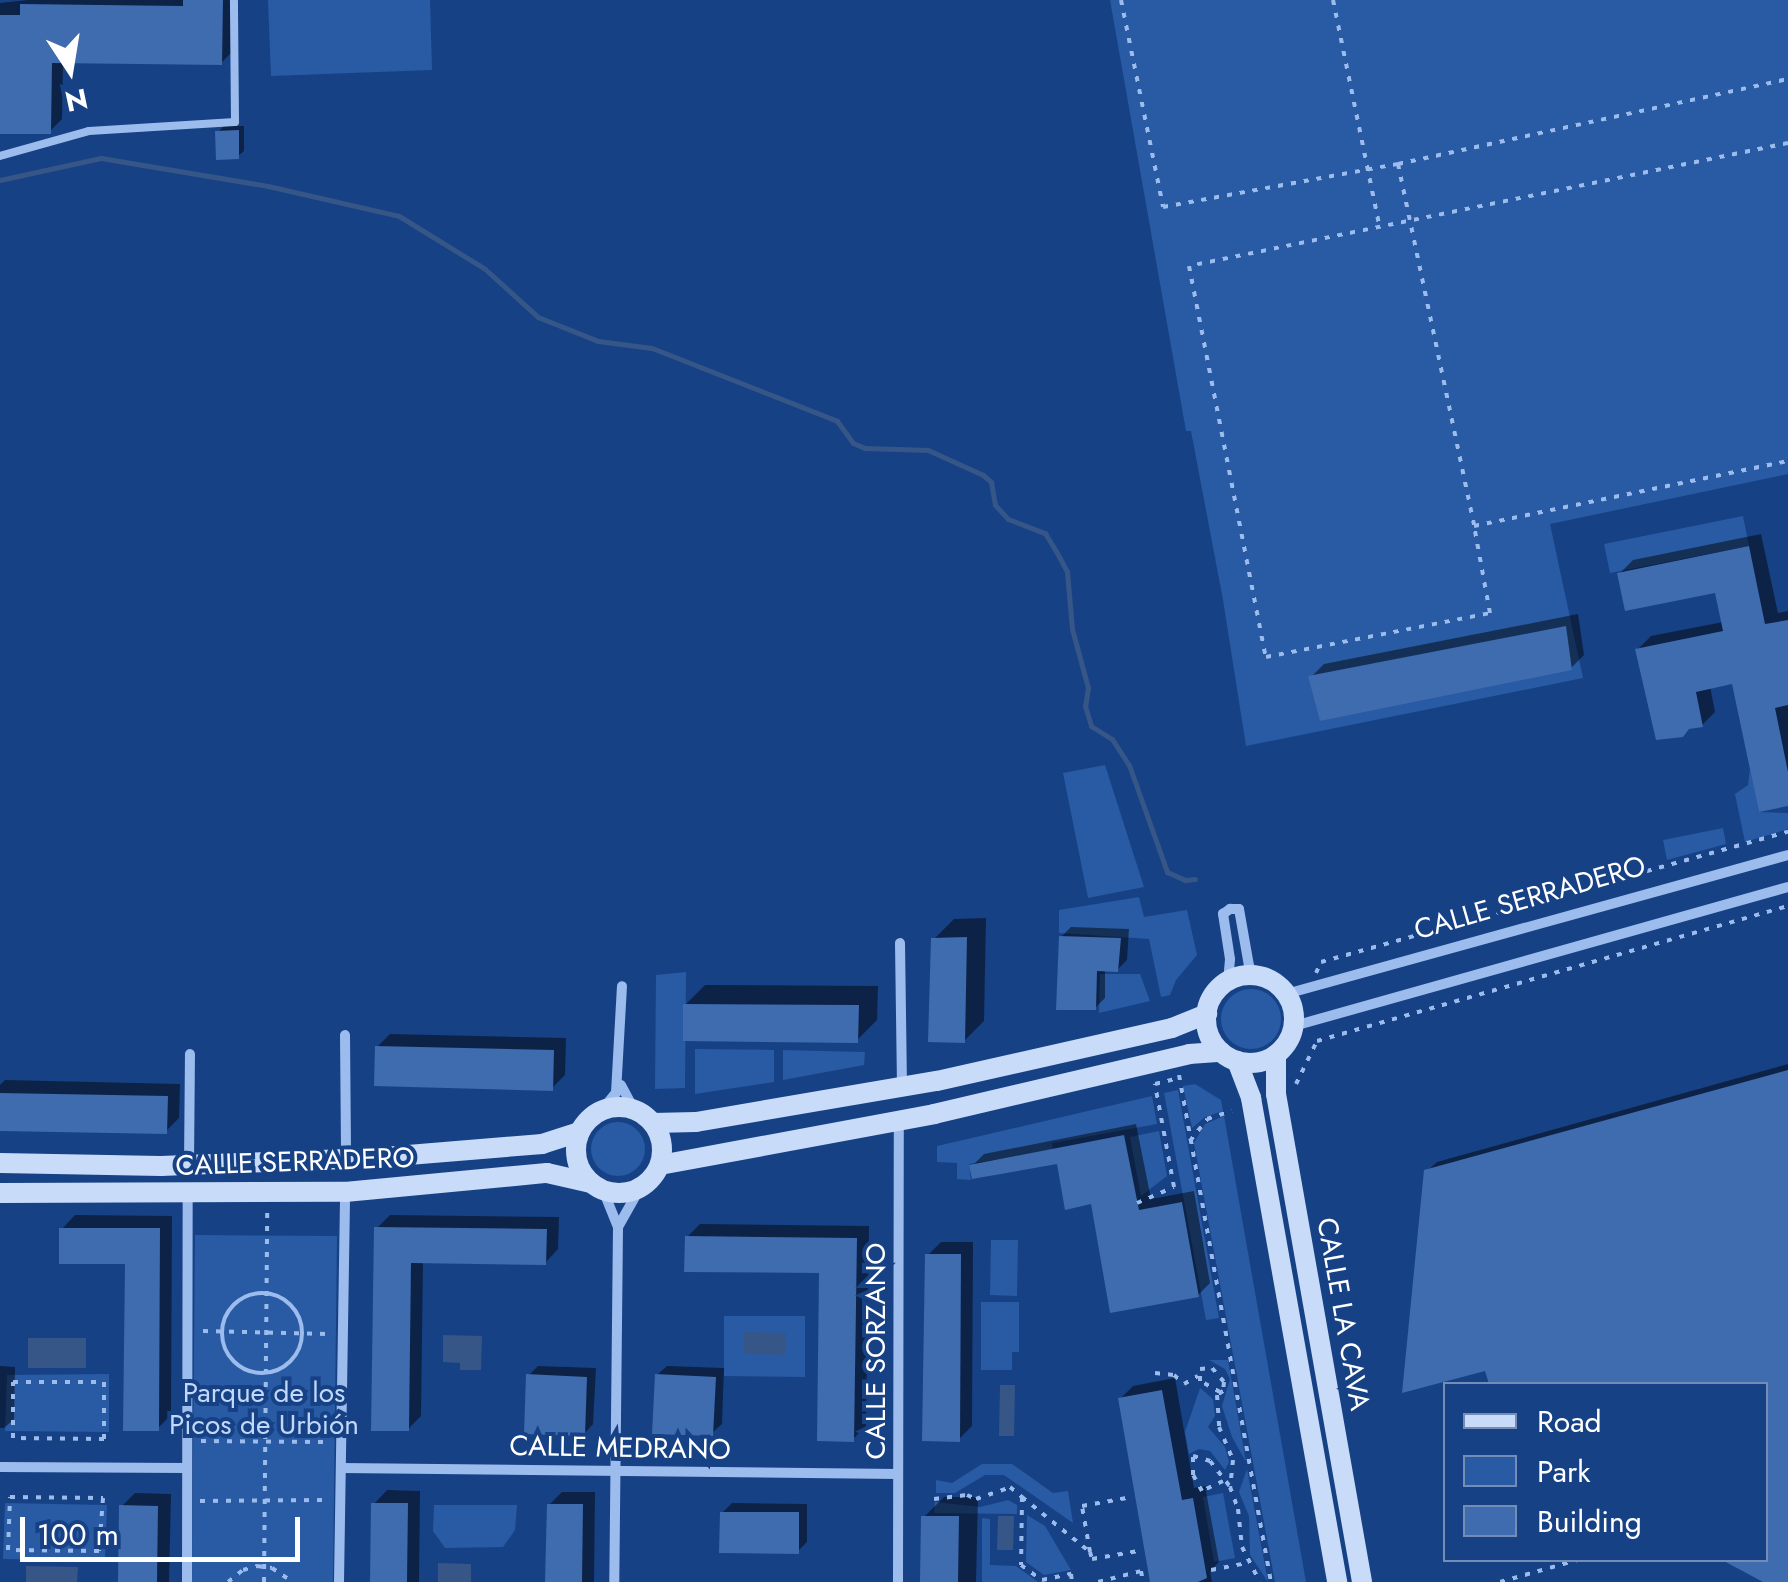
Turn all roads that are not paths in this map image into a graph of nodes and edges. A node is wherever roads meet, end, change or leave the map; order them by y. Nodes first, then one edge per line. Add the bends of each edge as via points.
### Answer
1 (234, 0) edge
2 (0, 156) edge
3 (1788, 855) edge
4 (1788, 886) edge
5 (900, 943) dead end
6 (1256, 976) junction
7 (1228, 982) junction
8 (622, 986) dead end
9 (1286, 994) junction
10 (1207, 1014) junction
11 (1294, 1026) junction
12 (345, 1035) dead end
13 (190, 1054) dead end
14 (1276, 1056) junction
15 (1229, 1057) junction
16 (618, 1064) junction
17 (902, 1088) junction
18 (634, 1109) junction
19 (602, 1110) junction
20 (899, 1120) junction
21 (653, 1122) junction
22 (580, 1132) junction
23 (346, 1160) junction
24 (0, 1163) edge
25 (660, 1165) junction
26 (189, 1166) junction
27 (597, 1186) junction
28 (640, 1188) junction
29 (345, 1192) junction
30 (0, 1194) edge
31 (188, 1194) junction
32 (618, 1227) junction
33 (0, 1467) edge
34 (187, 1468) junction
35 (341, 1468) junction
36 (616, 1471) junction
37 (898, 1474) junction
38 (187, 1582) edge
39 (339, 1582) edge
40 (614, 1582) edge
41 (898, 1582) edge
42 (1337, 1582) edge
43 (1362, 1582) edge

1 - 2 lane via 235,122 89,131
3 - 9 street, CALLE SERRADERO
4 - 11 street, CALLE SERRADERO
5 - 17 street
6 - 7 main road
6 - 7 street via 1238,909 1230,909 1223,914
6 - 9 main road
7 - 10 main road
8 - 16 street
9 - 11 main road
10 - 15 main road via 1209,1035
10 - 17 main road via 1172,1028
11 - 14 main road
12 - 23 street
13 - 26 street
14 - 15 main road via 1257,1063
14 - 43 main road, CALLE LA CAVA via 1276,1094
15 - 20 main road
15 - 42 main road, CALLE LA CAVA via 1251,1098
16 - 18 street via 622,1093
16 - 19 street via 616,1093
17 - 21 main road via 696,1122
18 - 19 main road
18 - 21 main road
19 - 22 main road
20 - 25 main road
20 - 37 street, CALLE SORZANO
21 - 25 main road via 662,1143
22 - 23 main road, CALLE SERRADERO via 542,1144
22 - 27 main road via 577,1160
23 - 26 main road, CALLE SERRADERO
24 - 26 main road, CALLE SERRADERO
25 - 28 main road
27 - 28 main road via 615,1193
27 - 29 main road, CALLE SERRADERO via 547,1173
27 - 32 street
28 - 32 street
29 - 31 main road, CALLE SERRADERO
29 - 35 street
30 - 31 main road, CALLE SERRADERO
31 - 34 street
32 - 36 street
33 - 34 street
34 - 38 street
35 - 36 street, CALLE MEDRANO
35 - 39 street
36 - 37 street, CALLE MEDRANO
36 - 40 street
37 - 41 street, CALLE SORZANO

